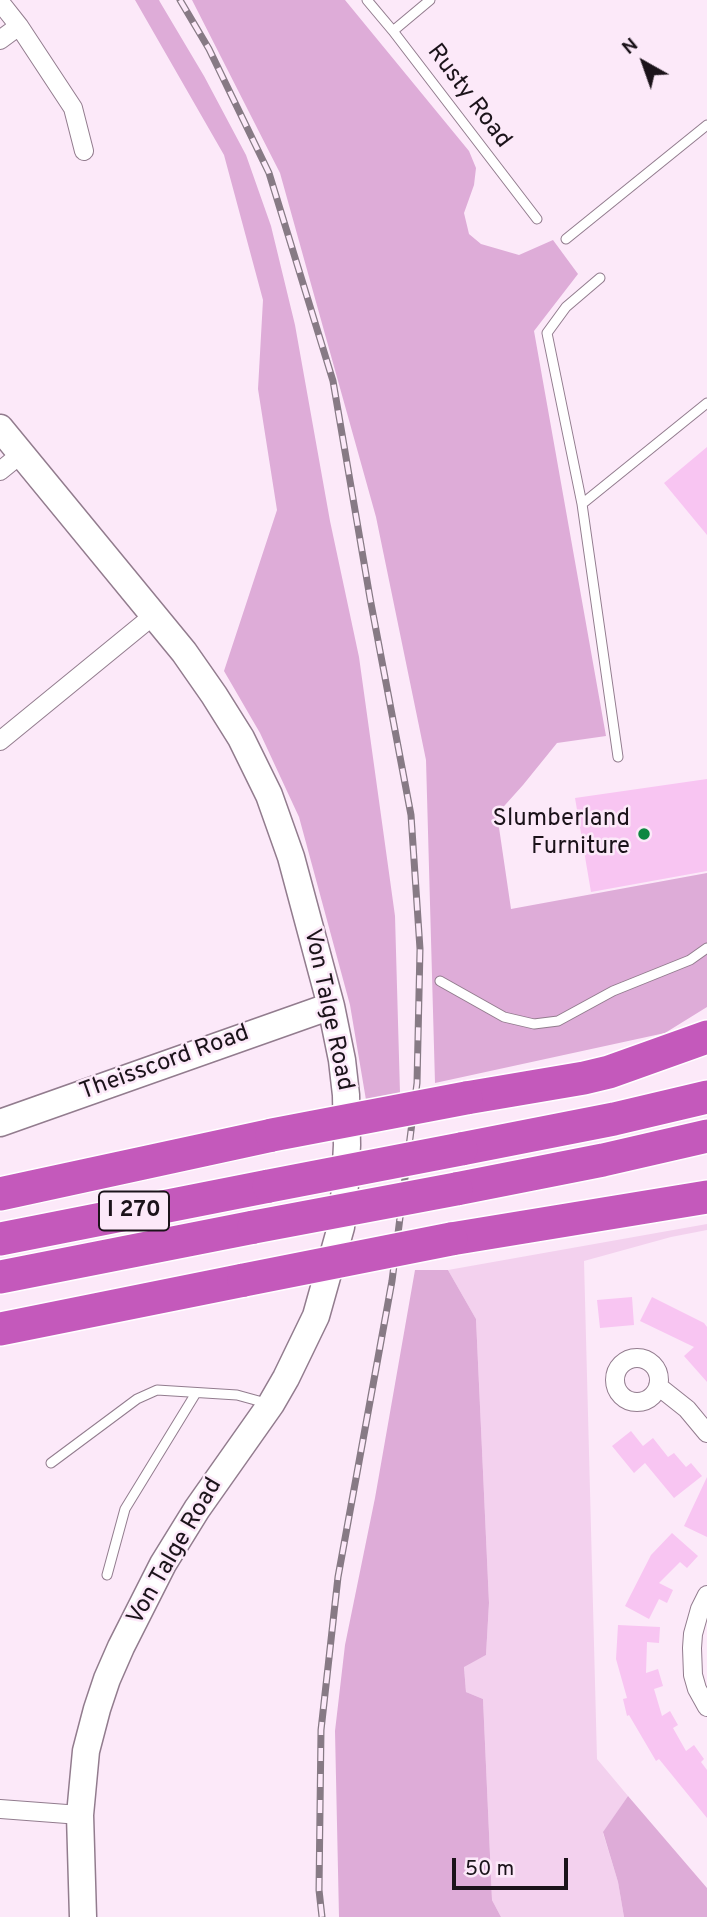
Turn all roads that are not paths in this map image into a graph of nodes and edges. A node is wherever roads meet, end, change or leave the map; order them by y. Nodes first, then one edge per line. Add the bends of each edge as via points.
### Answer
1 (367, 0) edge
2 (430, 0) edge
3 (0, 2) edge
4 (19, 26) junction
5 (393, 31) junction
6 (0, 40) edge
7 (707, 125) edge
8 (84, 151) dead end
9 (537, 219) dead end
10 (566, 239) dead end
11 (600, 278) dead end
12 (707, 402) edge
13 (0, 428) edge
14 (21, 454) junction
15 (0, 471) edge
16 (582, 504) junction
17 (154, 615) junction
18 (0, 741) edge
19 (618, 757) dead end
20 (707, 948) edge
21 (440, 981) dead end
22 (331, 1006) junction
23 (707, 1023) edge
24 (707, 1037) edge
25 (609, 1072) junction
26 (707, 1097) edge
27 (0, 1123) edge
28 (707, 1136) edge
29 (0, 1194) edge
30 (707, 1194) edge
31 (0, 1239) edge
32 (0, 1277) edge
33 (0, 1329) edge
34 (659, 1386) dead end
35 (196, 1393) junction
36 (271, 1404) junction
37 (707, 1433) edge
38 (51, 1463) dead end
39 (107, 1575) dead end
40 (707, 1595) edge
41 (707, 1707) edge
42 (0, 1809) edge
43 (80, 1815) junction
44 (83, 1915) edge

1 - 5 lane, Rusty Road
2 - 5 lane
3 - 4 street
4 - 6 street
4 - 8 street via 73,108
5 - 9 lane, Rusty Road
7 - 10 lane
11 - 16 lane via 566,307 547,333
12 - 16 lane
13 - 14 street, Von Talge Road
14 - 15 street
14 - 17 street, Von Talge Road
16 - 19 lane
17 - 18 street
17 - 22 street, Von Talge Road via 226,713 269,795 291,857
20 - 21 lane via 558,1021 534,1024 504,1017
22 - 27 street, Theisscord Road
22 - 36 street, Von Talge Road via 347,1117 341,1227 316,1317
23 - 25 highway
24 - 25 highway
25 - 29 highway, bridge via 272,1135
26 - 31 highway, I 270, bridge
28 - 32 highway, I 270, bridge
30 - 33 highway, bridge via 451,1239
34 - 37 street
35 - 36 lane via 237,1395
35 - 38 lane via 157,1390 137,1399
35 - 39 lane via 125,1509
36 - 43 street, Von Talge Road via 177,1540 121,1647 91,1730
40 - 41 street via 692,1648 693,1675
42 - 43 street
43 - 44 street, Von Talge Road

